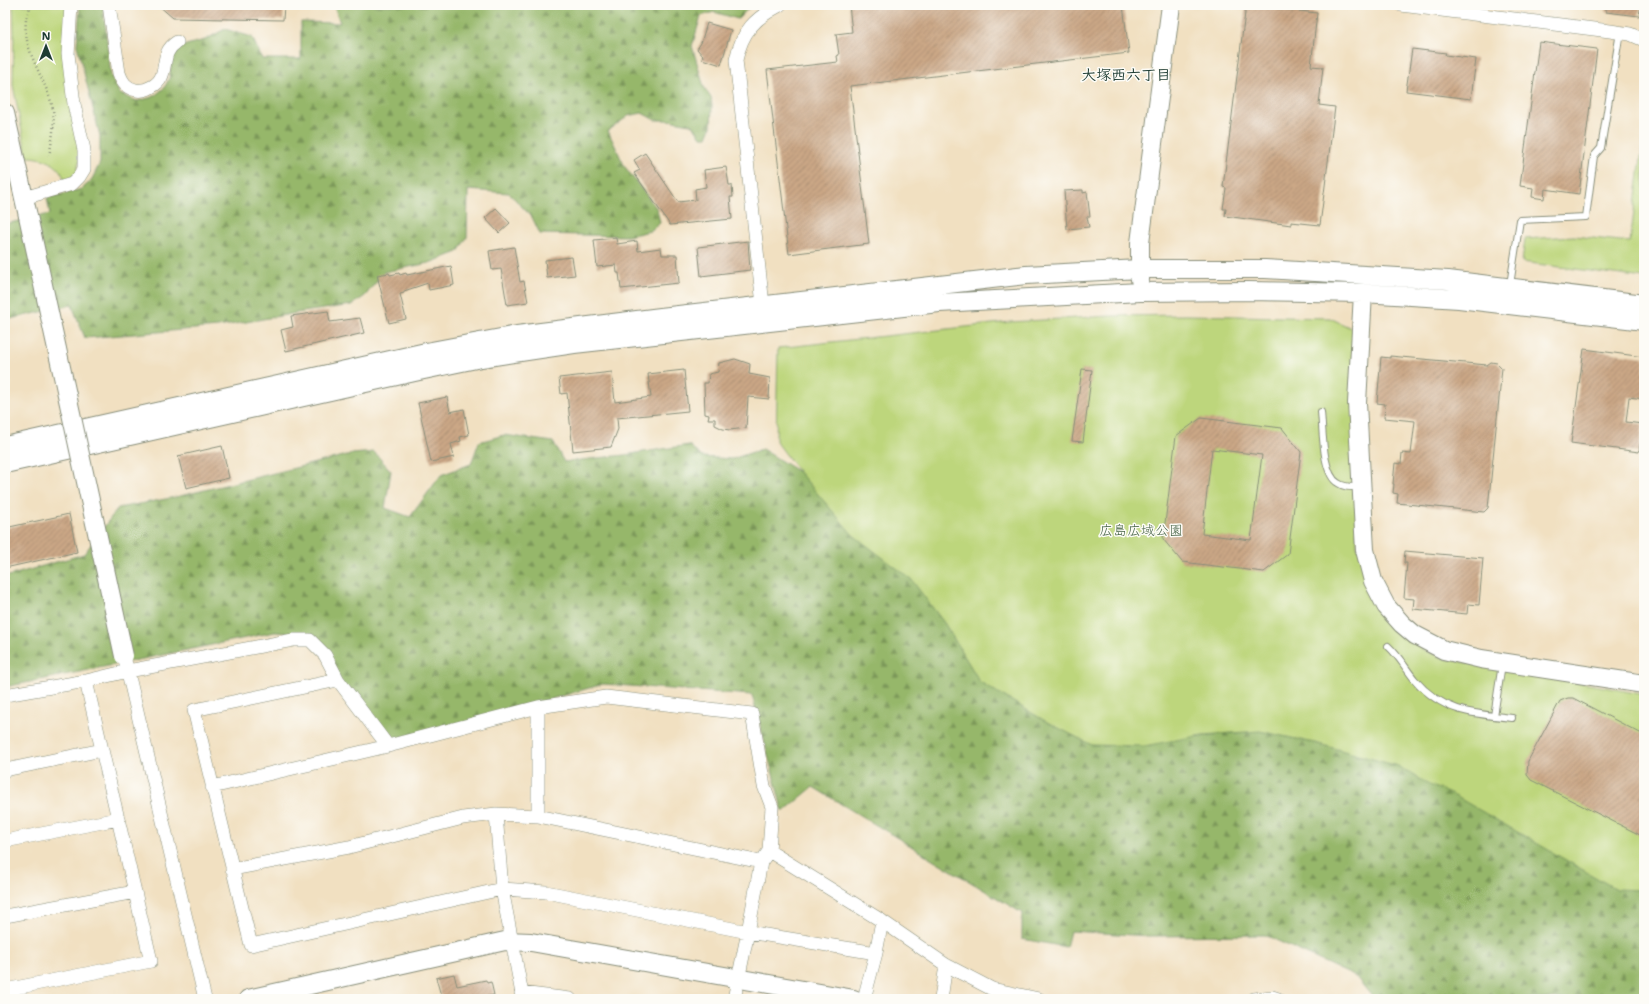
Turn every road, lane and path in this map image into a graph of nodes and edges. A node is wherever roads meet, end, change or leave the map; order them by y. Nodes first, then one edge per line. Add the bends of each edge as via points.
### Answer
1 (31, 5) edge
2 (71, 5) edge
3 (109, 5) edge
4 (780, 5) edge
5 (1171, 5) edge
6 (1401, 5) edge
7 (1620, 32) junction
8 (1644, 40) edge
9 (177, 42) dead end
10 (5, 113) edge
11 (49, 156) dead end
12 (24, 198) junction
13 (1140, 270) junction
14 (1510, 288) junction
15 (1140, 292) junction
16 (1363, 293) junction
17 (1644, 304) edge
18 (763, 305) junction
19 (1644, 321) edge
20 (1321, 412) dead end
21 (5, 446) edge
22 (5, 464) edge
23 (1361, 487) junction
24 (1388, 646) dead end
25 (1502, 662) junction
26 (126, 663) junction
27 (338, 680) junction
28 (86, 681) junction
29 (1644, 684) edge
30 (5, 695) edge
31 (538, 707) junction
32 (1494, 716) junction
33 (1512, 718) dead end
34 (388, 746) junction
35 (102, 750) junction
36 (5, 770) edge
37 (212, 787) junction
38 (496, 814) junction
39 (538, 816) junction
40 (118, 819) junction
41 (5, 841) edge
42 (769, 851) junction
43 (761, 862) junction
44 (232, 869) junction
45 (502, 889) junction
46 (135, 892) junction
47 (5, 916) edge
48 (882, 921) junction
49 (748, 932) junction
50 (512, 941) junction
51 (876, 953) junction
52 (946, 965) junction
53 (739, 979) junction
54 (13, 992) edge
55 (522, 996) edge
56 (205, 999) edge
57 (248, 999) edge
58 (570, 999) edge
59 (734, 999) edge
60 (854, 999) edge
61 (864, 999) edge
62 (941, 999) edge
63 (1039, 999) edge
64 (1254, 999) edge
65 (1278, 999) edge

1 - 11 path via 26,20 27,40 53,111 53,135
2 - 12 street via 68,54 74,104 84,150 84,169 72,184
3 - 9 street via 119,73 127,87 145,90 158,82 163,74 165,54
4 - 18 street via 765,13 750,27 743,38 736,60
5 - 13 street via 1140,243
6 - 7 street
7 - 8 street
7 - 14 lane via 1601,148 1594,156 1586,217 1520,220
10 - 12 street
12 - 26 street, bridge
13 - 14 street via 1265,269 1448,280
13 - 15 street
13 - 18 street via 1026,275
14 - 17 street
15 - 16 street
15 - 22 street via 939,303 528,350 419,371
16 - 19 street via 1459,300
16 - 23 street via 1357,403
18 - 21 street via 555,329 472,343
20 - 23 lane via 1327,466 1332,478 1346,487
23 - 25 street via 1368,566 1379,594 1394,616 1415,635 1444,650
24 - 32 lane via 1398,655 1415,680 1436,699 1462,711
25 - 29 street
25 - 32 lane
26 - 27 street via 293,640 310,640 325,655
26 - 28 street
26 - 56 street
27 - 34 street
27 - 37 street via 194,710
28 - 30 street
28 - 35 street
31 - 34 street
31 - 39 street
31 - 42 street via 606,697 752,714 764,786 772,806
32 - 33 lane
34 - 37 street
35 - 36 street
35 - 40 street
37 - 44 street
38 - 39 street
38 - 44 street via 463,818 349,847
38 - 45 street
39 - 43 street
40 - 41 street
40 - 46 street
42 - 43 street
42 - 48 street
43 - 49 street
44 - 45 street via 251,945
45 - 49 street via 546,892
45 - 50 street
46 - 47 street
46 - 54 street via 151,961
48 - 51 street
48 - 52 street
49 - 51 street
49 - 53 street
50 - 53 street via 531,942
50 - 55 street
50 - 57 street
51 - 61 street
52 - 62 street
52 - 63 street via 992,989
53 - 59 street
53 - 60 street
55 - 58 street
64 - 65 street

